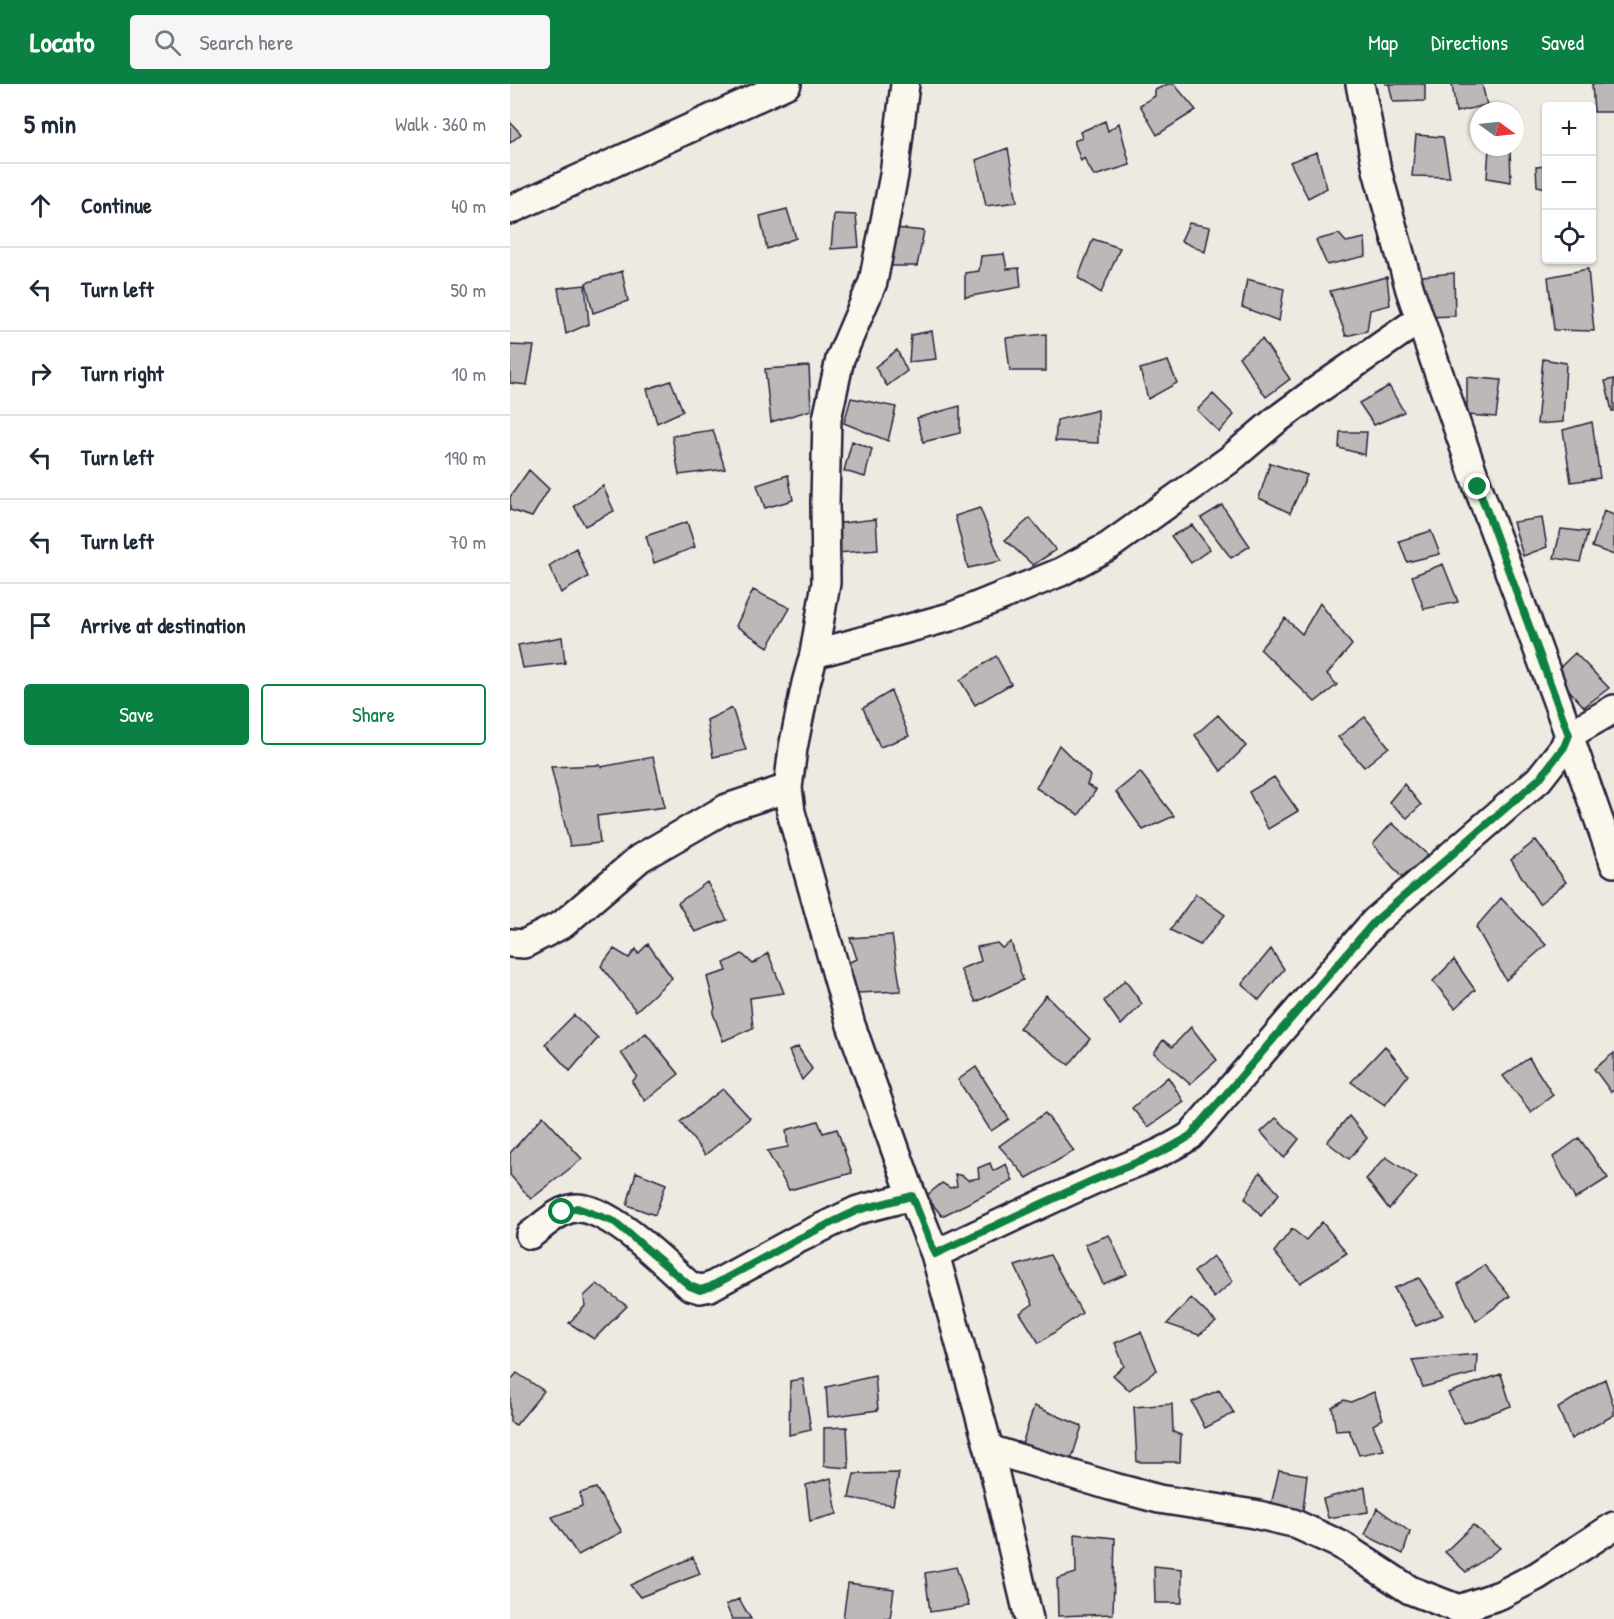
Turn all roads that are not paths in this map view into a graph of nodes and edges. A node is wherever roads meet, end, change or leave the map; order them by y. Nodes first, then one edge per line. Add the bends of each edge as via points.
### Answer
1 (787, 84) edge
2 (906, 84) edge
3 (1360, 84) edge
4 (510, 210) edge
5 (1420, 319) junction
6 (814, 654) junction
7 (1614, 709) edge
8 (1569, 735) junction
9 (788, 788) junction
10 (1614, 863) edge
11 (510, 943) edge
12 (912, 1196) junction
13 (530, 1235) dead end
14 (935, 1254) junction
15 (989, 1449) junction
16 (1614, 1526) edge
17 (1451, 1614) edge
18 (1029, 1619) edge

1 - 4 street
2 - 6 street via 894,175 873,282 840,359 827,419 826,583
3 - 5 street via 1377,170
5 - 6 street via 1313,393 1229,460 1109,546 1061,572 950,617
5 - 8 street
6 - 9 street
7 - 8 street
8 - 10 street
8 - 14 street via 1539,779 1374,922 1190,1136 1172,1148
9 - 11 street via 727,808 640,858 563,924 524,944
9 - 12 street via 791,812 851,1025
12 - 13 street via 858,1210 700,1290 690,1286 615,1222 594,1213 577,1208 562,1212
12 - 14 street
14 - 15 street
15 - 17 street via 1149,1496 1293,1523 1341,1545
15 - 18 street
16 - 17 street via 1537,1576

